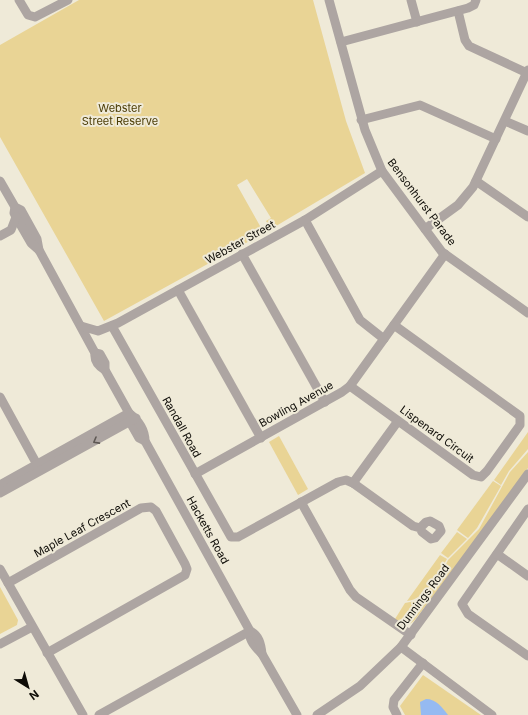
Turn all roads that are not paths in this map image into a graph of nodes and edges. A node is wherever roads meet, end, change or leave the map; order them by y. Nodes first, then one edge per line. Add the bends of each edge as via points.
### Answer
1 (19, 0) edge
2 (68, 0) edge
3 (329, 0) edge
4 (411, 0) edge
5 (476, 0) edge
6 (458, 11) junction
7 (416, 22) junction
8 (341, 42) junction
9 (527, 72) edge
10 (361, 120) junction
11 (505, 121) junction
12 (528, 131) edge
13 (496, 139) junction
14 (382, 171) junction
15 (0, 181) edge
16 (476, 181) junction
17 (15, 207) junction
18 (16, 217) junction
19 (528, 217) edge
20 (305, 220) junction
21 (425, 229) junction
22 (11, 230) junction
23 (0, 236) edge
24 (31, 243) junction
25 (39, 250) junction
26 (242, 254) junction
27 (445, 254) junction
28 (178, 290) junction
29 (528, 313) edge
30 (394, 325) junction
31 (81, 326) junction
32 (109, 328) junction
33 (384, 339) junction
34 (94, 353) junction
35 (350, 386) junction
36 (0, 397) edge
37 (325, 402) junction
38 (131, 418) junction
39 (398, 421) junction
40 (261, 438) junction
41 (39, 468) junction
42 (195, 474) junction
43 (528, 474) edge
44 (353, 483) junction
45 (0, 485) edge
46 (0, 493) edge
47 (301, 502) junction
48 (528, 509) edge
49 (420, 528) dead end
50 (497, 554) junction
51 (0, 569) edge
52 (528, 576) edge
53 (8, 583) junction
54 (32, 627) junction
55 (250, 631) junction
56 (411, 635) junction
57 (0, 644) edge
58 (399, 649) junction
59 (47, 653) junction
60 (528, 656) edge
61 (421, 665) junction
62 (79, 712) edge
63 (99, 715) edge
64 (297, 715) edge
65 (318, 715) edge
66 (397, 715) edge
67 (492, 715) edge

1 - 2 street via 28,15 35,18
3 - 8 street, Bensonhurst Parade
4 - 7 street
5 - 6 street via 472,7
6 - 7 street
6 - 9 street via 465,40 469,46
7 - 8 street
8 - 10 street, Bensonhurst Parade
9 - 11 street
10 - 13 street via 420,105
10 - 14 street, Bensonhurst Parade
11 - 12 street
11 - 13 street
13 - 16 street
14 - 20 street, Webster Street
14 - 21 street, Bensonhurst Parade
15 - 17 street, Hacketts Road
16 - 19 street
16 - 21 street via 458,205
17 - 18 street, Hacketts Road
17 - 25 street, Hacketts Road via 21,210 37,239
18 - 22 street
18 - 24 street, Hacketts Road
20 - 26 street, Webster Street
20 - 33 street via 360,320
21 - 27 street, Bensonhurst Parade
22 - 23 street
22 - 24 street via 18,232
24 - 25 street, Hacketts Road
25 - 31 street, Hacketts Road
26 - 28 street, Webster Street
26 - 37 street
27 - 29 street, Bensonhurst Parade
27 - 30 street, Bowling Avenue
28 - 32 street, Webster Street
28 - 40 street
30 - 33 street, Bowling Avenue
30 - 39 street, Lispenard Circuit via 516,412 521,419 520,426 487,471 479,477
31 - 32 street via 98,331
31 - 34 street, Hacketts Road
32 - 34 street, Webster Street
32 - 42 street, Randall Road
33 - 35 street, Bowling Avenue
34 - 38 street, Hacketts Road via 100,354 105,363 105,370
35 - 37 street, Bowling Avenue
35 - 39 street, Lispenard Circuit
36 - 41 street
37 - 40 street, Bowling Avenue
38 - 41 street
38 - 55 street, Hacketts Road via 139,438 145,441
39 - 44 street
40 - 42 street, Bowling Avenue
41 - 45 street
41 - 46 street
42 - 47 street, Randall Road via 232,537 238,537
43 - 56 street, Dunnings Road
44 - 47 street via 341,480
44 - 49 street via 413,526
47 - 56 street via 350,590 356,597
48 - 50 street
50 - 52 street
50 - 60 street via 465,598 462,607 468,614
51 - 53 street
53 - 54 street
53 - 59 street, Maple Leaf Crescent via 141,508 150,507 157,514 185,564 185,575
54 - 57 street
54 - 59 street
55 - 63 street
55 - 64 street, Hacketts Road via 255,633 261,644 262,654
56 - 58 street, Dunnings Road
58 - 61 street
58 - 65 street, Dunnings Road via 360,686
59 - 62 street
61 - 66 street via 394,700 393,707
61 - 67 street

